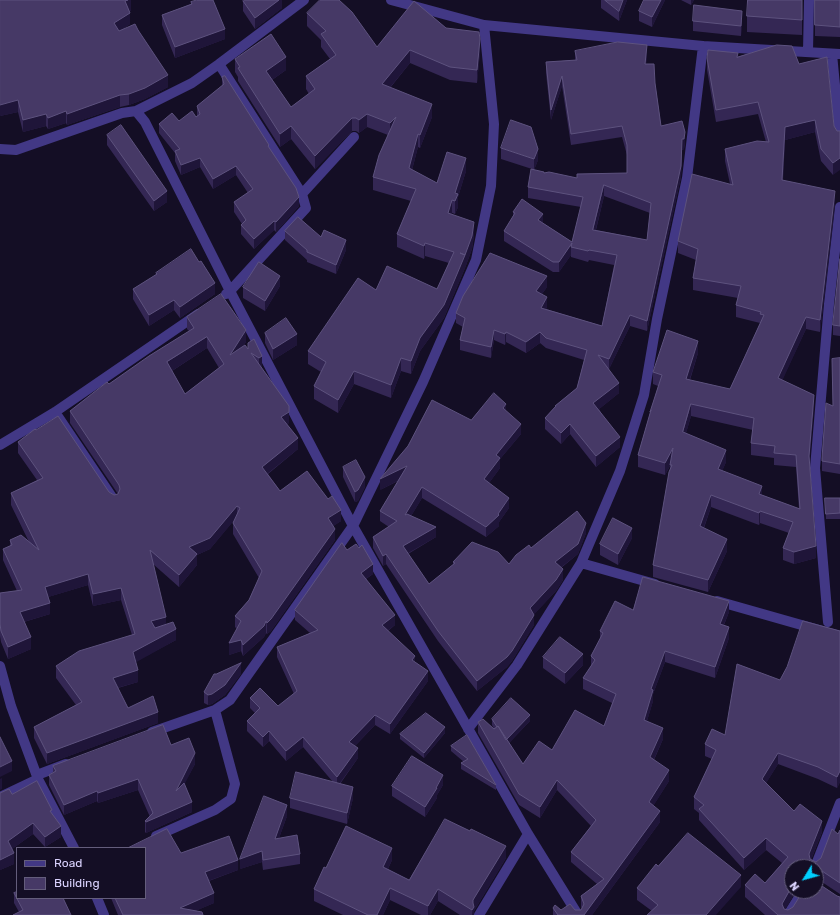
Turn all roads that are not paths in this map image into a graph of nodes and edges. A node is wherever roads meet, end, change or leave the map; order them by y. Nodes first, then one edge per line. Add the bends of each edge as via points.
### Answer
1 (304, 0) edge
2 (391, 0) edge
3 (809, 0) edge
4 (484, 25) junction
5 (703, 46) junction
6 (808, 52) junction
7 (836, 54) edge
8 (219, 64) junction
9 (136, 111) junction
10 (354, 137) dead end
11 (840, 137) edge
12 (0, 149) edge
13 (302, 194) junction
14 (840, 207) edge
15 (838, 242) edge
16 (230, 291) junction
17 (218, 300) edge
18 (204, 309) edge
19 (56, 412) junction
20 (0, 445) edge
21 (114, 500) edge
22 (353, 526) junction
23 (581, 563) junction
24 (664, 587) edge
25 (710, 600) edge
26 (828, 622) dead end
27 (840, 636) edge
28 (0, 666) edge
29 (215, 710) junction
30 (468, 729) junction
31 (142, 736) edge
32 (74, 761) edge
33 (38, 777) junction
34 (0, 797) edge
35 (840, 803) edge
36 (528, 834) junction
37 (150, 839) edge
38 (73, 847) edge
39 (818, 859) edge
40 (97, 899) edge
41 (798, 899) edge
42 (104, 915) edge
43 (479, 915) edge
44 (578, 915) edge
45 (788, 915) edge

1 - 8 street
2 - 4 street
3 - 6 street
4 - 5 street
4 - 22 street via 494,124 491,186 476,260 423,382
5 - 6 street
5 - 23 street via 687,178 657,319 644,396 620,472
6 - 7 street
7 - 11 street
8 - 9 street via 192,83
8 - 13 street
9 - 12 street via 122,113 16,150
9 - 16 street via 145,122
10 - 13 street
13 - 16 street via 306,208
14 - 15 street
15 - 26 street via 829,304 815,468
16 - 17 street
16 - 22 street
18 - 19 street
19 - 20 street
19 - 21 street
22 - 29 street via 230,700
22 - 30 street
23 - 24 street
23 - 30 street via 517,665
25 - 27 street
28 - 33 street via 11,706
29 - 31 street
29 - 37 street via 235,784 231,799 215,810
30 - 36 street
32 - 33 street
33 - 34 street
33 - 38 street
35 - 39 street
36 - 43 street
36 - 44 street
40 - 42 street
41 - 45 street

